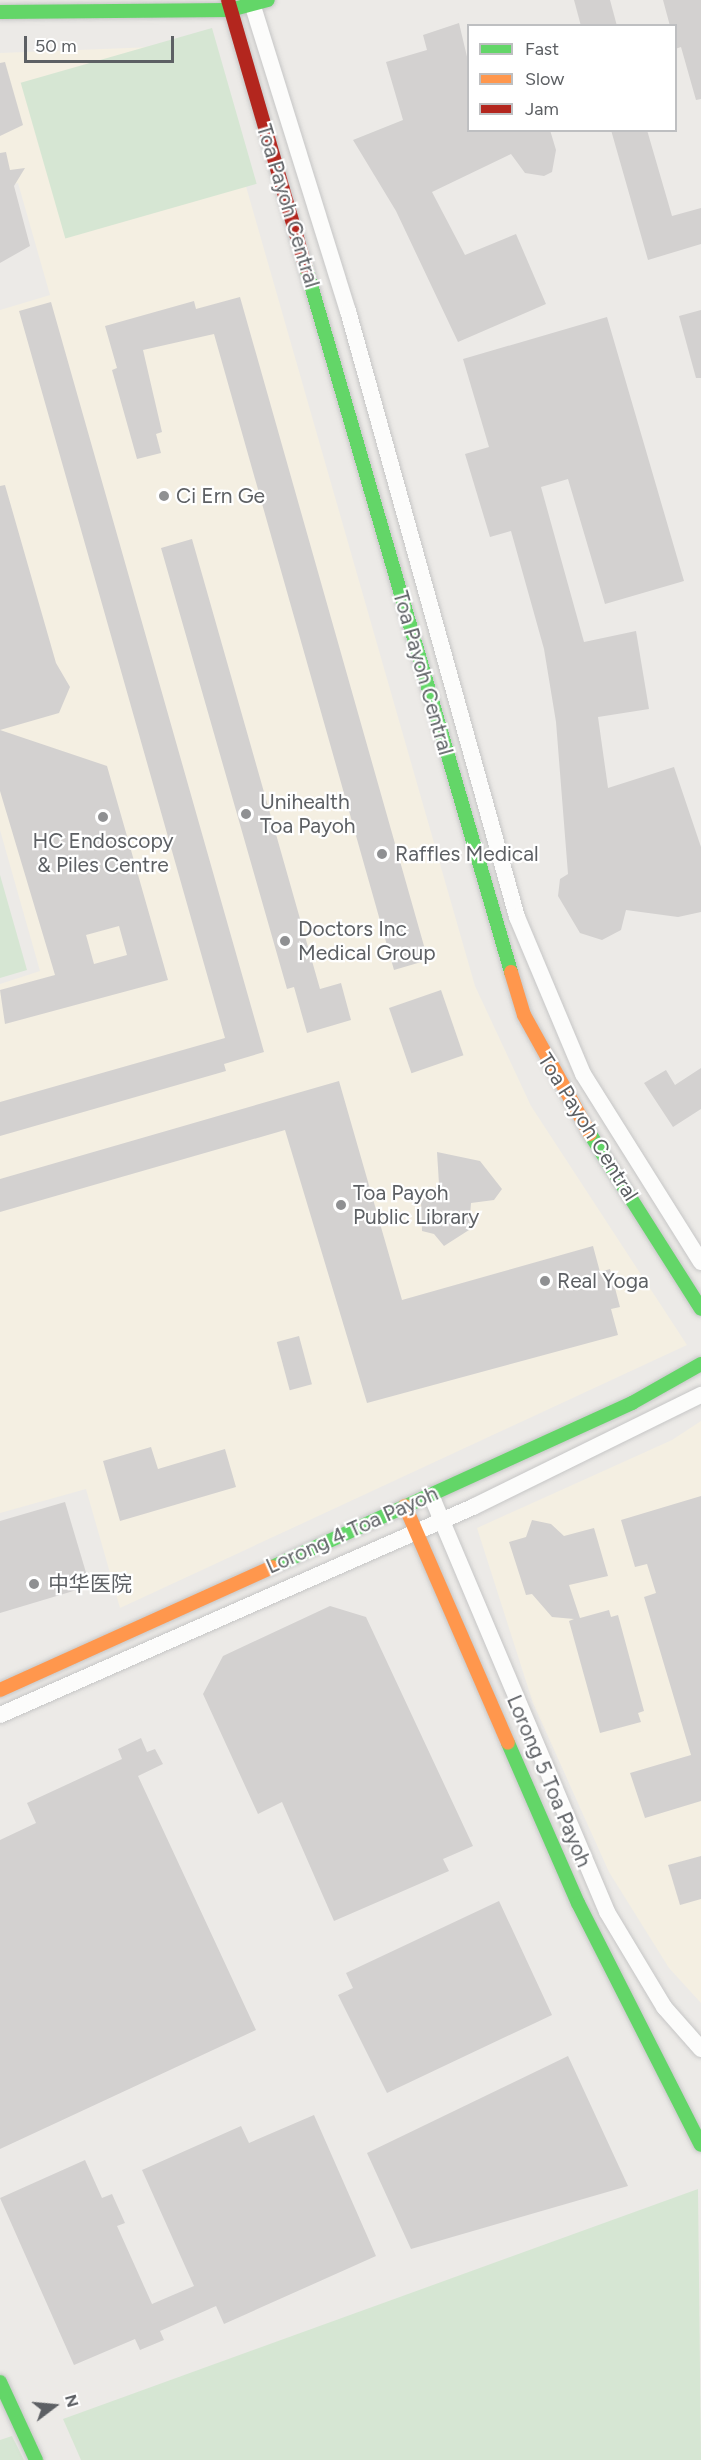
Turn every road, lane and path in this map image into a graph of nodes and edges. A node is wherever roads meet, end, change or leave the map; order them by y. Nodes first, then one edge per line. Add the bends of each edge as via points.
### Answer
1 (257, 2) edge
2 (229, 5) edge
3 (0, 12) edge
4 (701, 1262) edge
5 (701, 1309) edge
6 (701, 1364) edge
7 (701, 1395) edge
8 (431, 1495) junction
9 (405, 1506) junction
10 (442, 1520) junction
11 (415, 1532) junction
12 (0, 1690) edge
13 (0, 1715) edge
14 (701, 2049) edge
15 (701, 2145) edge
16 (2, 2386) edge
17 (0, 2421) edge
18 (36, 2460) edge

1 - 2 street
1 - 4 street, Toa Payoh Central via 528,946 583,1074
2 - 3 street
2 - 5 street, Toa Payoh Central via 524,1015 587,1129
6 - 8 street, Lorong 4 Toa Payoh via 632,1403
7 - 10 street, Lorong 4 Toa Payoh
8 - 9 street, Lorong 4 Toa Payoh
8 - 10 street, Lorong 5 Toa Payoh
9 - 11 street, Lorong 5 Toa Payoh
9 - 12 street, Lorong 4 Toa Payoh
10 - 11 street, Lorong 4 Toa Payoh
10 - 14 street, Lorong 5 Toa Payoh via 607,1912 664,2007
11 - 13 street, Lorong 4 Toa Payoh
11 - 15 street, Lorong 5 Toa Payoh via 548,1838
16 - 17 street
16 - 18 street

